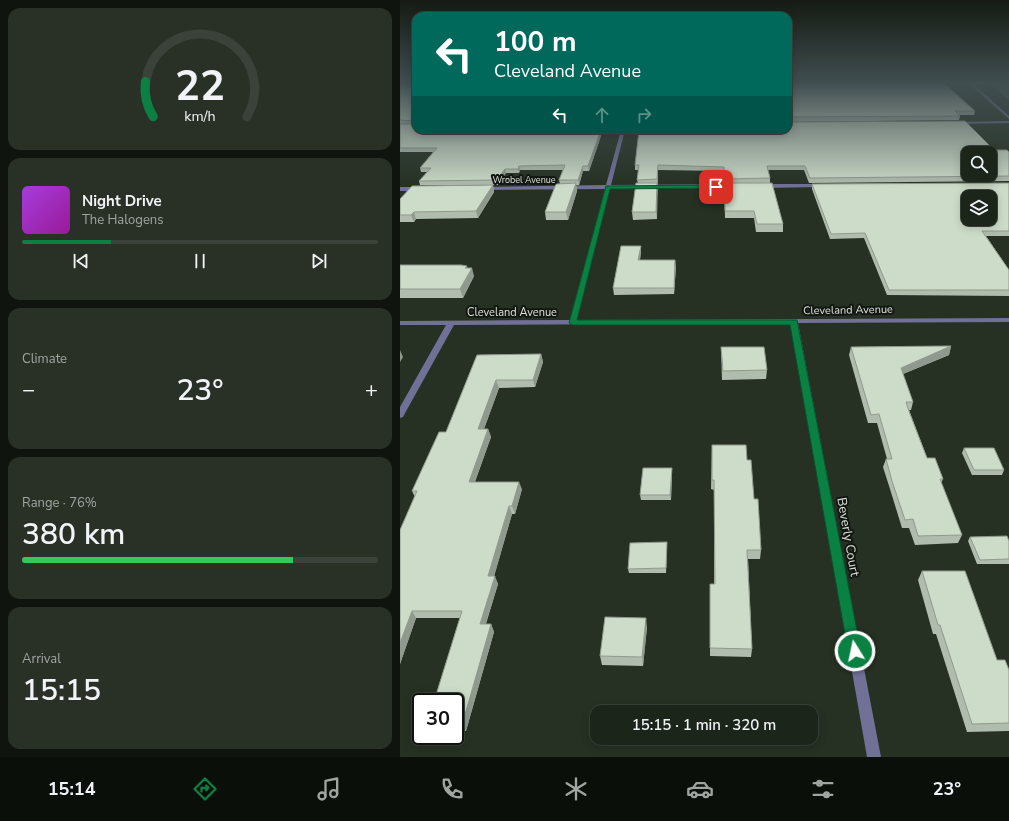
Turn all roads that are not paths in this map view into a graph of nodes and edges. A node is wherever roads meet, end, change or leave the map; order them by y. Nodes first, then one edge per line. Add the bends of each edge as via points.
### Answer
1 (1009, 122) edge
2 (954, 123) edge
3 (622, 134) edge
4 (742, 186) edge
5 (757, 186) edge
6 (828, 186) edge
7 (608, 187) junction
8 (480, 188) edge
9 (400, 189) edge
10 (424, 189) edge
11 (1009, 320) edge
12 (794, 322) junction
13 (451, 323) junction
14 (573, 323) junction
15 (400, 324) edge
16 (400, 416) edge
17 (874, 757) edge

1 - 2 street
3 - 7 street
4 - 7 street, Wrobel Avenue
5 - 6 street
7 - 8 street, Wrobel Avenue
7 - 14 street
9 - 10 street
11 - 12 street, Cleveland Avenue
12 - 14 street, Cleveland Avenue
12 - 17 street, Beverly Court
13 - 14 street, Cleveland Avenue
13 - 15 street, Cleveland Avenue
13 - 16 street

